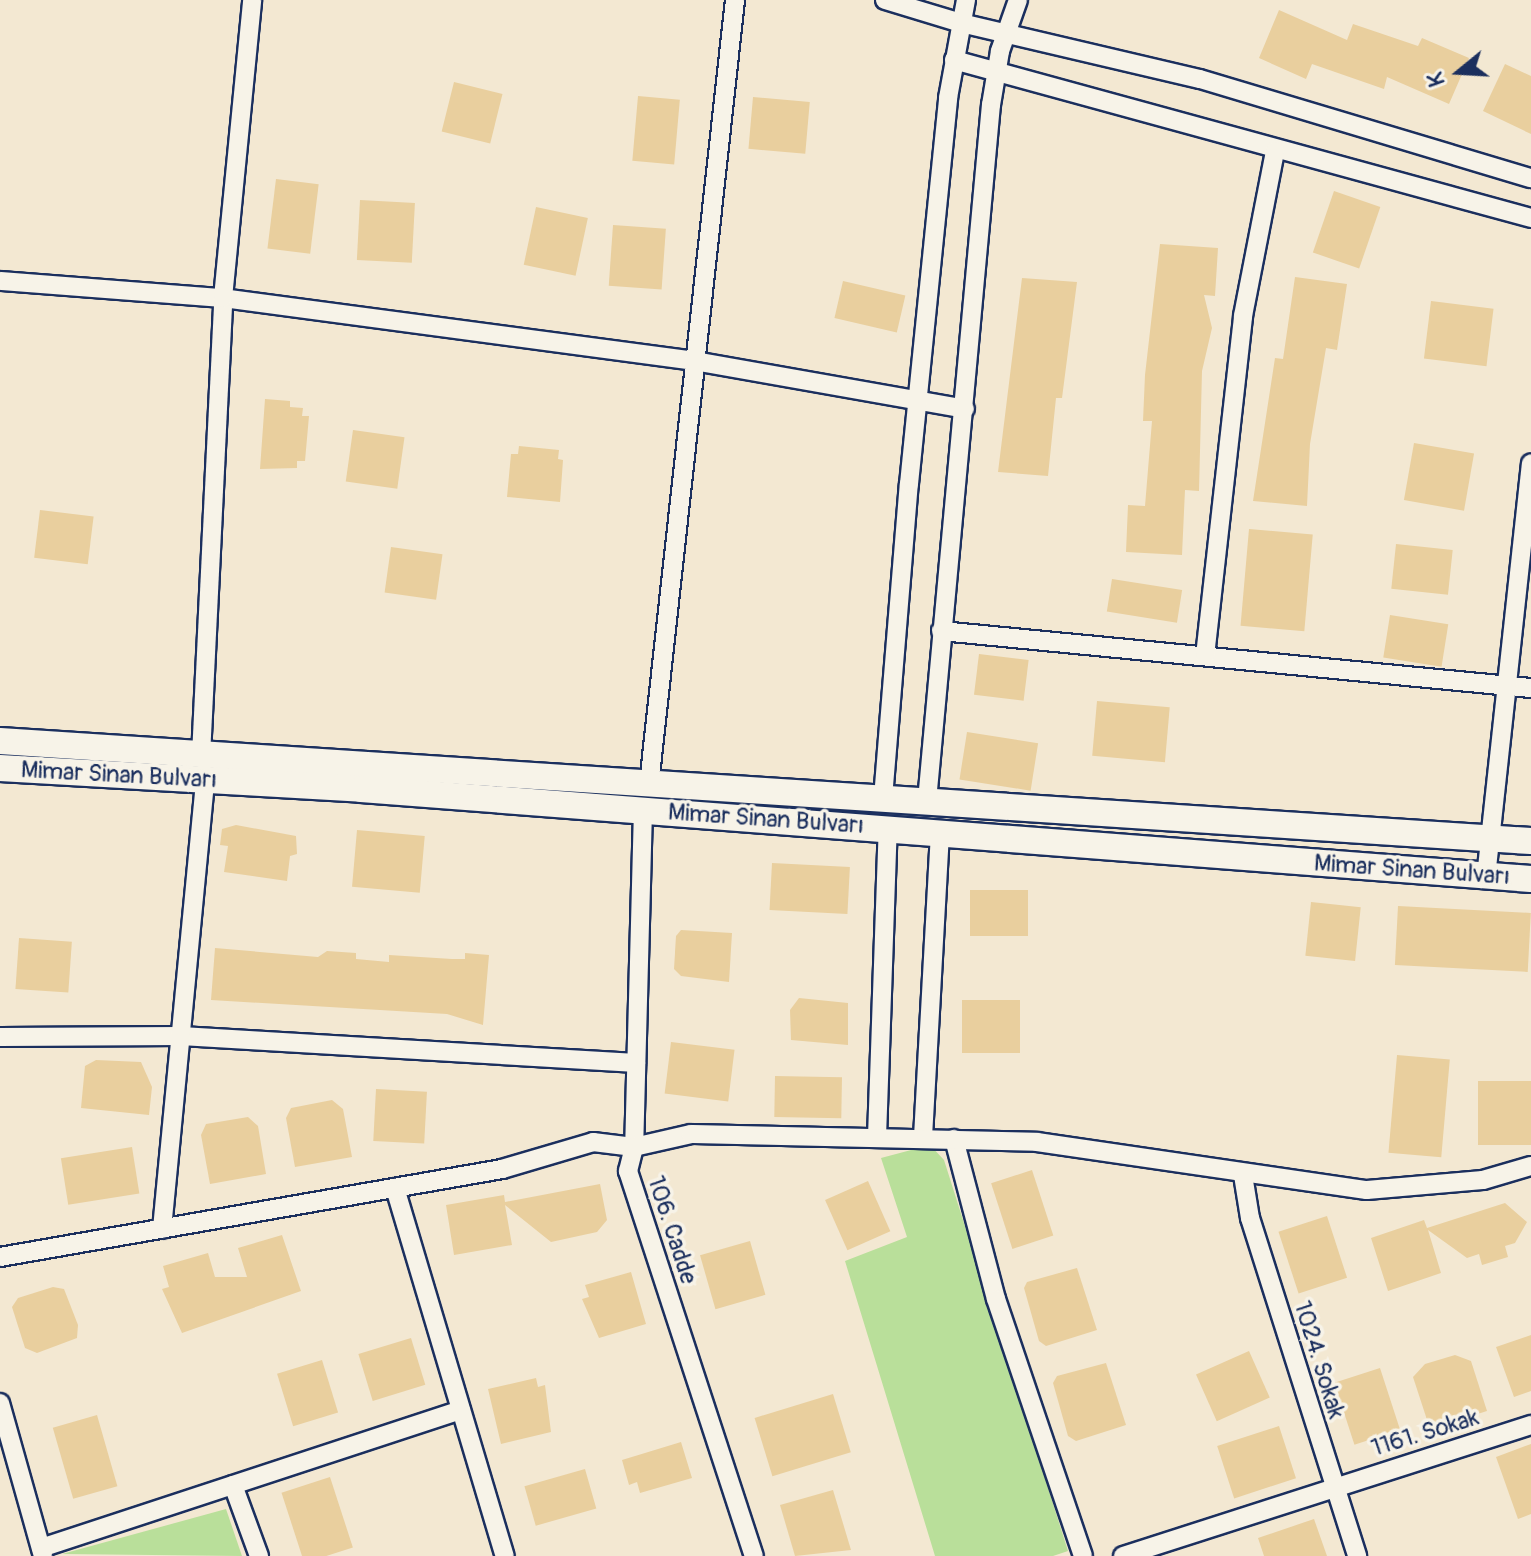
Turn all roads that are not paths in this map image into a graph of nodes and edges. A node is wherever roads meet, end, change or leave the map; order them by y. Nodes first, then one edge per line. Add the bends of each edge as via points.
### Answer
1 (252, 0) edge
2 (735, 0) edge
3 (885, 0) edge
4 (966, 0) edge
5 (1018, 0) edge
6 (961, 23) junction
7 (1006, 33) junction
8 (954, 60) junction
9 (996, 73) junction
10 (1275, 151) junction
11 (1531, 178) edge
12 (1531, 218) edge
13 (0, 281) edge
14 (223, 298) junction
15 (694, 361) junction
16 (918, 397) junction
17 (965, 409) junction
18 (1531, 463) edge
19 (941, 631) junction
20 (1205, 656) junction
21 (1506, 687) junction
22 (1531, 688) edge
23 (0, 741) edge
24 (0, 768) edge
25 (203, 768) junction
26 (646, 797) junction
27 (883, 798) junction
28 (927, 801) junction
29 (888, 828) junction
30 (940, 832) junction
31 (1489, 839) junction
32 (1531, 841) edge
33 (1486, 877) junction
34 (1531, 879) edge
35 (181, 1036) junction
36 (0, 1037) edge
37 (636, 1063) junction
38 (877, 1137) junction
39 (923, 1137) junction
40 (954, 1139) junction
41 (634, 1147) junction
42 (1531, 1166) edge
43 (1243, 1175) junction
44 (395, 1188) junction
45 (162, 1229) junction
46 (0, 1257) edge
47 (0, 1403) edge
48 (461, 1410) junction
49 (1531, 1425) edge
50 (233, 1485) junction
51 (1333, 1487) junction
52 (42, 1552) edge
53 (259, 1556) edge
54 (505, 1556) edge
55 (754, 1556) edge
56 (1083, 1556) edge
57 (1123, 1556) edge
58 (1357, 1556) edge

1 - 14 street
2 - 15 street, 106. Cadde
3 - 6 street
4 - 6 street
5 - 7 street
6 - 7 street
6 - 8 street
7 - 9 street
7 - 11 street via 1200,79
8 - 9 street
8 - 16 street
9 - 10 street
9 - 17 street
10 - 12 street
10 - 20 street via 1243,316
13 - 14 street
14 - 15 street
14 - 25 street
15 - 16 street
15 - 26 street, 106. Cadde
16 - 17 street
16 - 27 street
17 - 19 street
18 - 21 street
19 - 20 street
19 - 28 street
20 - 21 street
21 - 22 street
21 - 31 street
23 - 25 main road, Mimar Sinan Bulvarı
24 - 25 main road, Mimar Sinan Bulvarı
25 - 26 main road, Mimar Sinan Bulvarı
25 - 35 street
26 - 27 main road, Mimar Sinan Bulvarı
26 - 29 main road, Mimar Sinan Bulvarı
26 - 37 street, 106. Cadde
27 - 28 main road, Mimar Sinan Bulvarı
28 - 31 main road, Mimar Sinan Bulvarı
29 - 30 main road, Mimar Sinan Bulvarı
29 - 38 street
30 - 33 main road, Mimar Sinan Bulvarı
30 - 39 street
31 - 32 main road, Mimar Sinan Bulvarı
31 - 33 street
33 - 34 main road, Mimar Sinan Bulvarı
35 - 36 street
35 - 37 street
35 - 45 street
37 - 41 street, 106. Cadde
38 - 39 street
38 - 41 street via 691,1134
39 - 40 street
40 - 43 street via 1037,1142
40 - 56 street via 996,1299
41 - 44 street via 593,1142 502,1169
41 - 55 street, 106. Cadde via 628,1171
42 - 43 street via 1483,1180 1367,1190
43 - 51 street, 1024. Sokak via 1250,1218
44 - 45 street
44 - 48 street
45 - 46 street
47 - 52 street
48 - 50 street
48 - 54 street
49 - 51 street, 1161. Sokak
50 - 52 street
50 - 53 street
51 - 57 street, 1161. Sokak
51 - 58 street, 1024. Sokak

